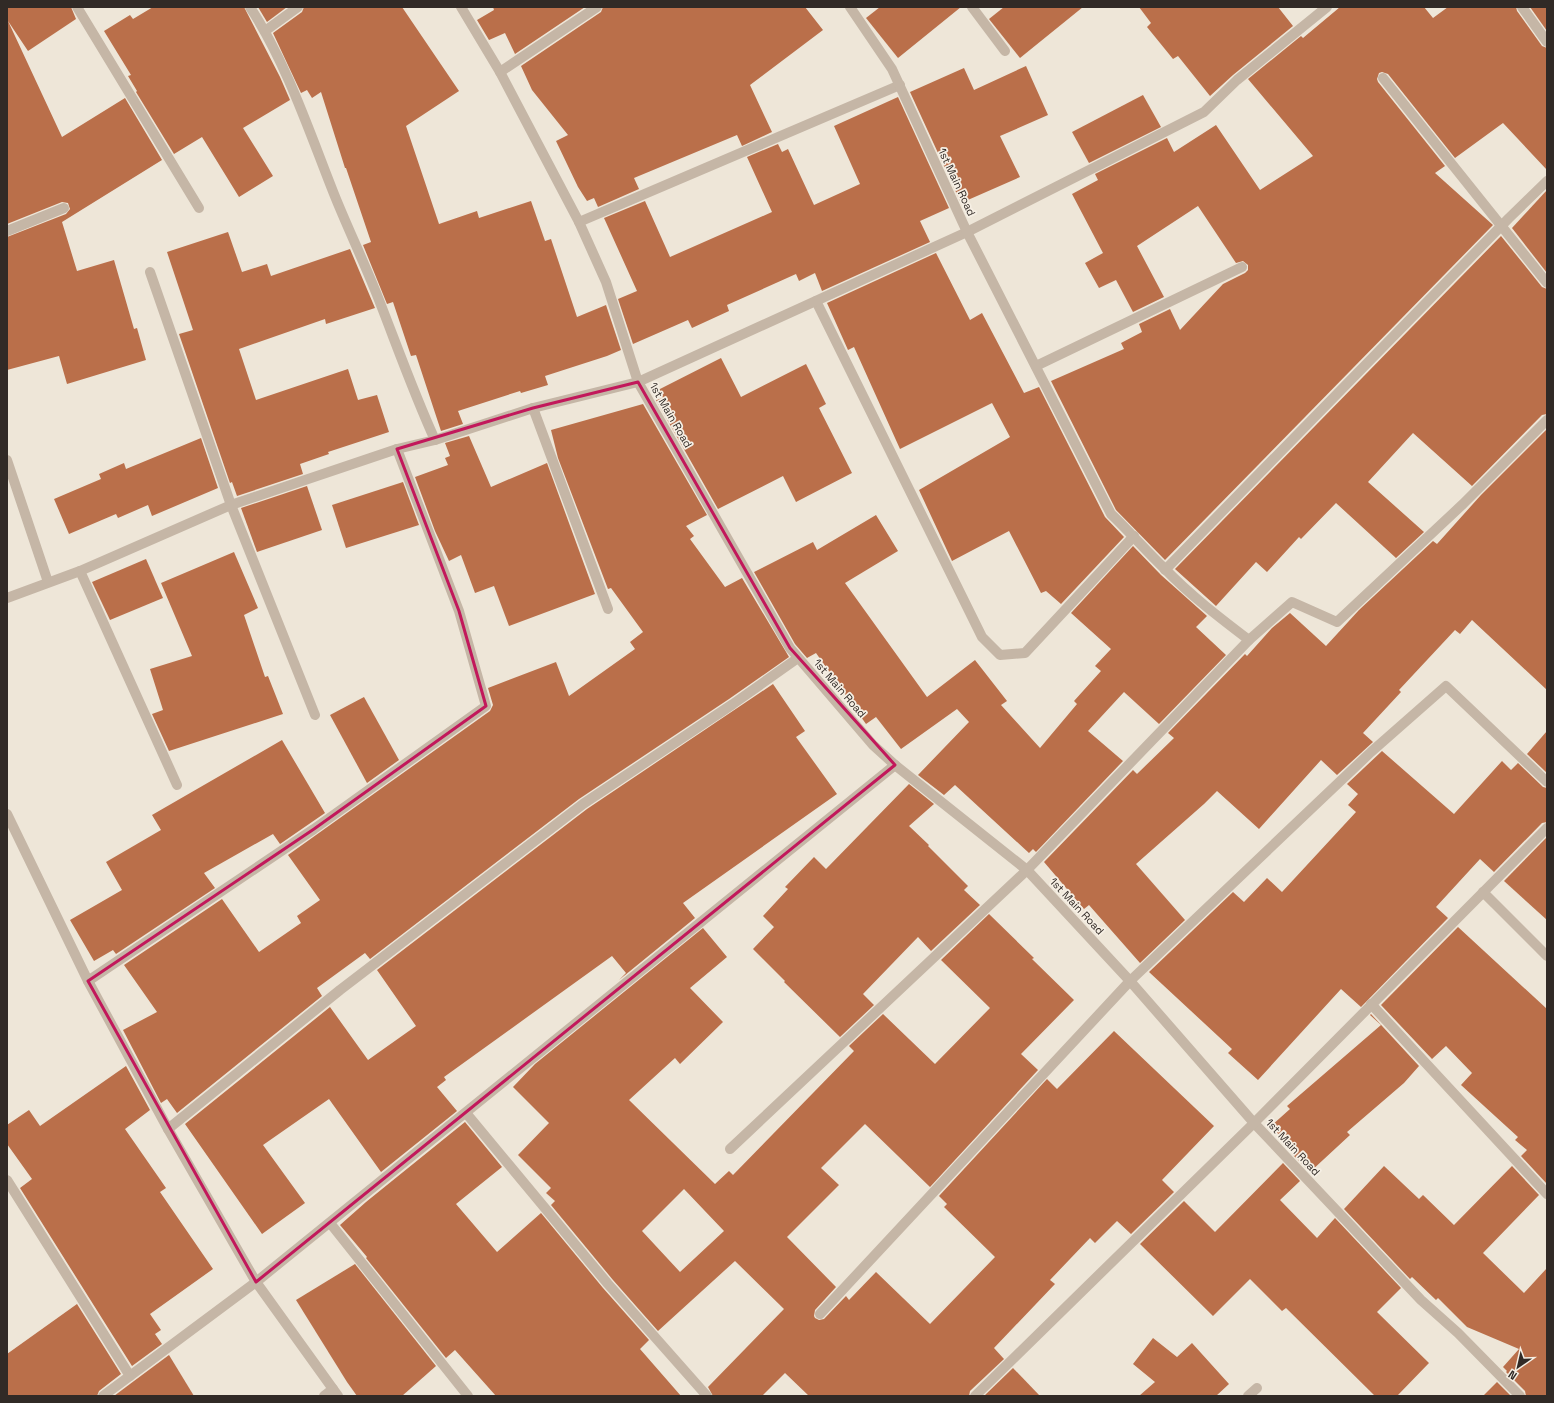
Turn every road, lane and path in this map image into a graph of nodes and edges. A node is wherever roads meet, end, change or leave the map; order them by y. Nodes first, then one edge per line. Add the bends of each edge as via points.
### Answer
1 (77, 7) edge
2 (250, 7) edge
3 (298, 7) edge
4 (460, 7) edge
5 (597, 7) edge
6 (850, 7) edge
7 (972, 7) edge
8 (1328, 7) edge
9 (1522, 7) edge
10 (265, 31) junction
11 (1547, 42) edge
12 (1005, 51) dead end
13 (500, 72) junction
14 (1383, 78) dead end
15 (900, 85) junction
16 (1547, 181) edge
17 (64, 208) dead end
18 (199, 208) dead end
19 (580, 222) junction
20 (1502, 225) junction
21 (7, 231) edge
22 (967, 232) junction
23 (1242, 267) dead end
24 (150, 272) dead end
25 (1547, 283) edge
26 (816, 301) junction
27 (1036, 366) junction
28 (638, 382) junction
29 (533, 408) junction
30 (1547, 420) edge
31 (435, 440) junction
32 (397, 449) junction
33 (7, 460) edge
34 (231, 505) junction
35 (1134, 536) junction
36 (1165, 570) junction
37 (80, 571) junction
38 (48, 582) junction
39 (7, 598) edge
40 (608, 609) dead end
41 (1249, 640) junction
42 (798, 658) junction
43 (315, 716) dead end
44 (895, 765) junction
45 (1547, 782) edge
46 (176, 785) dead end
47 (7, 814) edge
48 (1547, 828) edge
49 (1027, 870) junction
50 (1483, 892) junction
51 (1547, 956) edge
52 (88, 981) junction
53 (1130, 981) junction
54 (1371, 1004) junction
55 (466, 1113) junction
56 (1254, 1123) junction
57 (168, 1129) junction
58 (730, 1149) dead end
59 (7, 1180) edge
60 (1547, 1194) edge
61 (330, 1223) junction
62 (256, 1282) junction
63 (820, 1314) dead end
64 (130, 1376) junction
65 (1257, 1388) dead end
66 (336, 1392) edge
67 (103, 1396) edge
68 (324, 1396) edge
69 (468, 1396) edge
70 (707, 1396) edge
71 (975, 1396) edge
72 (1248, 1396) edge
73 (1520, 1396) edge

1 - 18 street
2 - 10 street
3 - 10 street
4 - 13 street
5 - 13 street
6 - 15 street, 1st Main Road
7 - 12 street
8 - 22 street via 1236,80 1204,112
9 - 11 street
10 - 31 street via 306,121
13 - 19 street
14 - 20 street
15 - 19 street
15 - 22 street, 1st Main Road
16 - 20 street
17 - 21 street
19 - 28 street via 606,282
20 - 25 street
20 - 36 street
22 - 26 street, 1st Main Road
22 - 27 street
23 - 27 street
24 - 34 street
26 - 28 street, 1st Main Road
26 - 35 street via 982,637 1000,655 1025,653
27 - 35 street via 1111,514
28 - 29 street
28 - 42 street, 1st Main Road
29 - 31 street
29 - 40 street
30 - 41 street via 1458,509 1337,622 1292,602
31 - 32 street
32 - 34 street
32 - 52 street via 459,611 486,706 314,829
33 - 38 street
34 - 37 street
34 - 43 street
35 - 36 street
36 - 41 street
37 - 38 street
37 - 46 street
38 - 39 street
41 - 49 street
42 - 44 street, 1st Main Road via 873,745
42 - 57 street via 734,704 583,804 340,990
44 - 49 street, 1st Main Road
44 - 55 street
45 - 53 street via 1446,686 1371,752
47 - 52 street
48 - 50 street
49 - 53 street, 1st Main Road
49 - 58 street
50 - 51 street
50 - 54 street
52 - 57 street
53 - 56 street, 1st Main Road
53 - 63 street
54 - 56 street
54 - 60 street
55 - 61 street
55 - 70 street via 608,1284
56 - 71 street
56 - 73 street, 1st Main Road via 1420,1300 1458,1333
57 - 62 street
59 - 64 street
61 - 62 street
61 - 69 street
62 - 64 street
62 - 66 street
64 - 67 street
65 - 72 street
66 - 68 street

